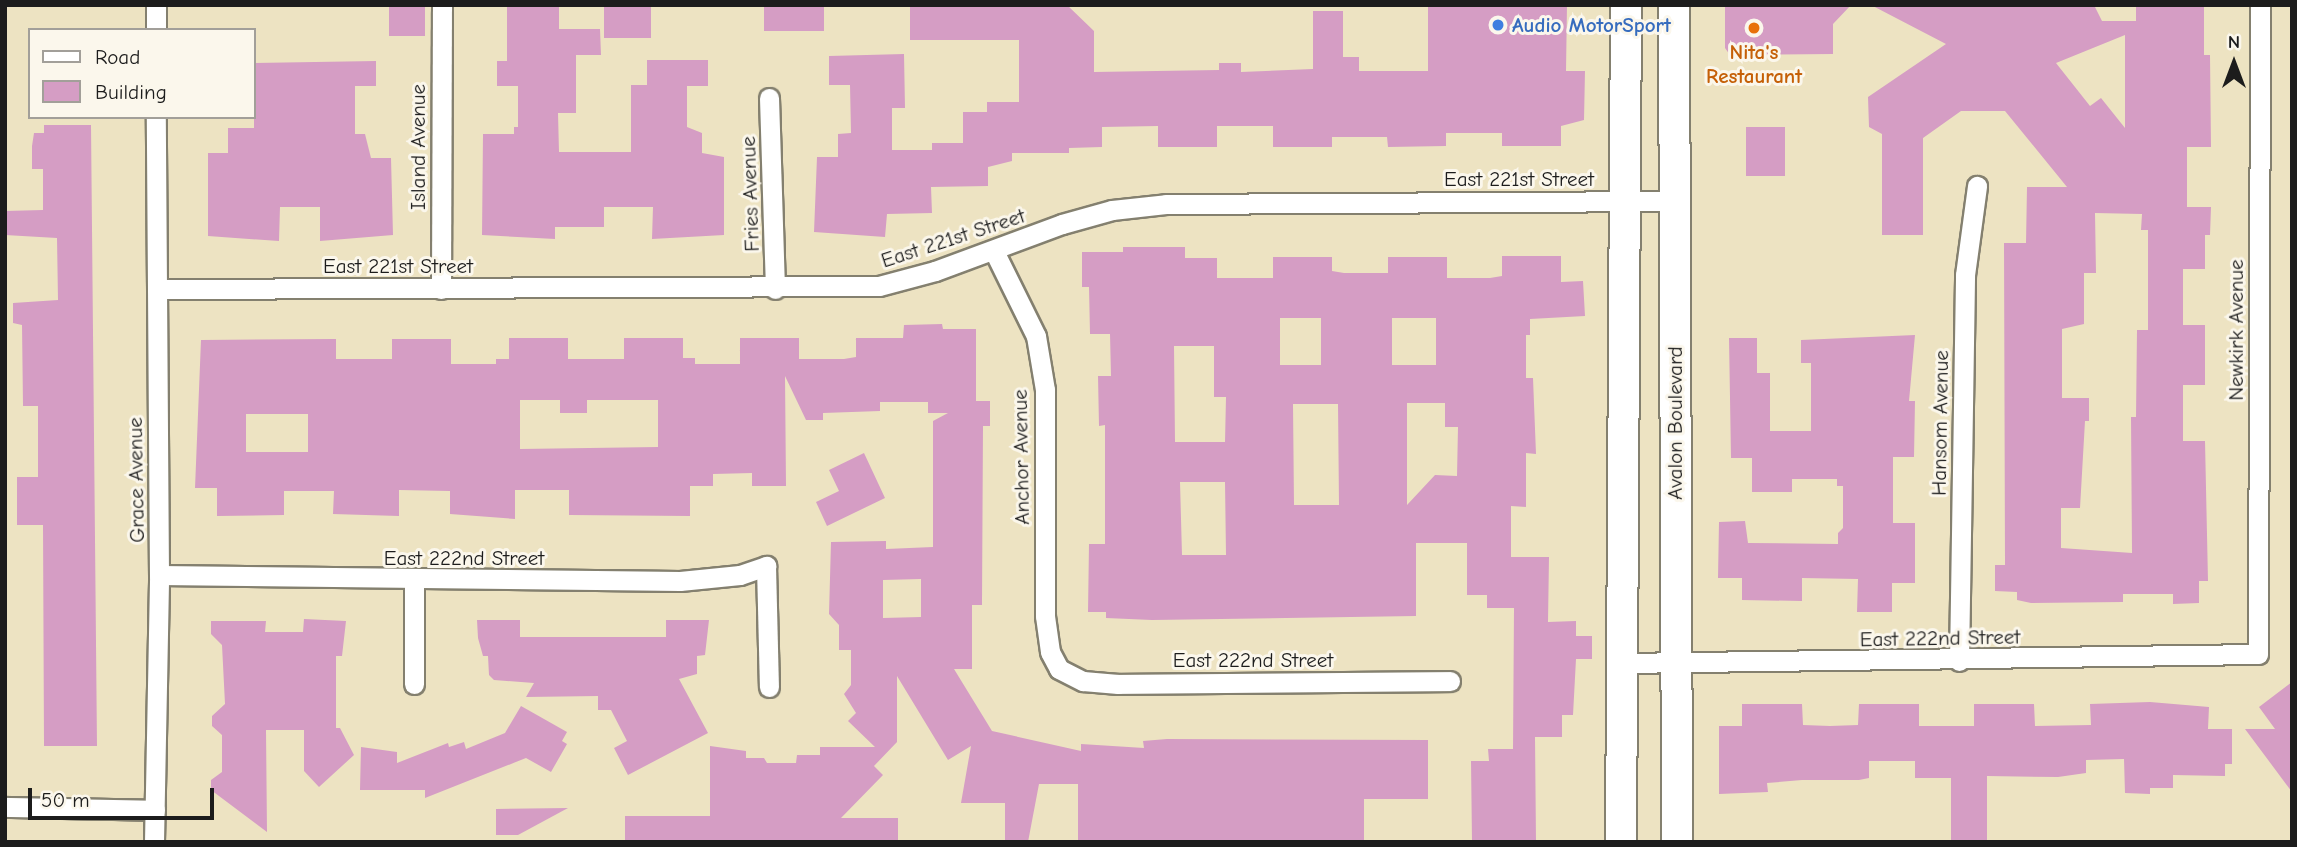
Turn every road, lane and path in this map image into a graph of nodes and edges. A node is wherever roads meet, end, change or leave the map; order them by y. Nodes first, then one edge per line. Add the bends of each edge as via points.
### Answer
1 (156, 5) edge
2 (442, 5) edge
3 (1626, 5) edge
4 (1674, 5) edge
5 (2260, 5) edge
6 (156, 28) edge
7 (769, 98) dead end
8 (156, 119) edge
9 (1977, 186) dead end
10 (1624, 201) junction
11 (1676, 201) junction
12 (994, 251) junction
13 (157, 289) junction
14 (441, 289) junction
15 (775, 289) junction
16 (159, 575) junction
17 (414, 581) junction
18 (2258, 654) joint
19 (1959, 661) junction
20 (1622, 663) junction
21 (1677, 663) junction
22 (1059, 669) joint
23 (1450, 681) dead end
24 (414, 684) dead end
25 (769, 687) dead end
26 (5, 807) edge
27 (155, 810) junction
28 (154, 842) edge
29 (1621, 842) edge
30 (1677, 842) edge

1 - 6 street
2 - 14 street, Island Avenue
3 - 10 main road
4 - 11 main road, Avalon Boulevard
5 - 18 street, Newkirk Avenue
7 - 15 street, Fries Avenue
8 - 13 street, Grace Avenue
9 - 19 street, Hansom Avenue via 1965,275
10 - 11 street, East 221st Street
10 - 12 street, East 221st Street via 1166,204 1112,210
10 - 20 main road
11 - 21 main road, Avalon Boulevard
12 - 15 street, East 221st Street via 879,286
12 - 22 street, Anchor Avenue via 1035,336 1045,390 1045,616 1050,652
13 - 14 street, East 221st Street
13 - 16 street, Grace Avenue
14 - 15 street, East 221st Street
16 - 17 street, East 222nd Street
16 - 27 street, Grace Avenue
17 - 24 street
17 - 25 street, East 222nd Street via 680,581 740,575 766,566
18 - 19 street, East 222nd Street
19 - 21 street, East 222nd Street
20 - 21 street, East 222nd Street
20 - 29 main road
21 - 30 main road, Avalon Boulevard
22 - 23 street, East 222nd Street via 1083,681 1118,684
26 - 27 street
27 - 28 street, Grace Avenue

